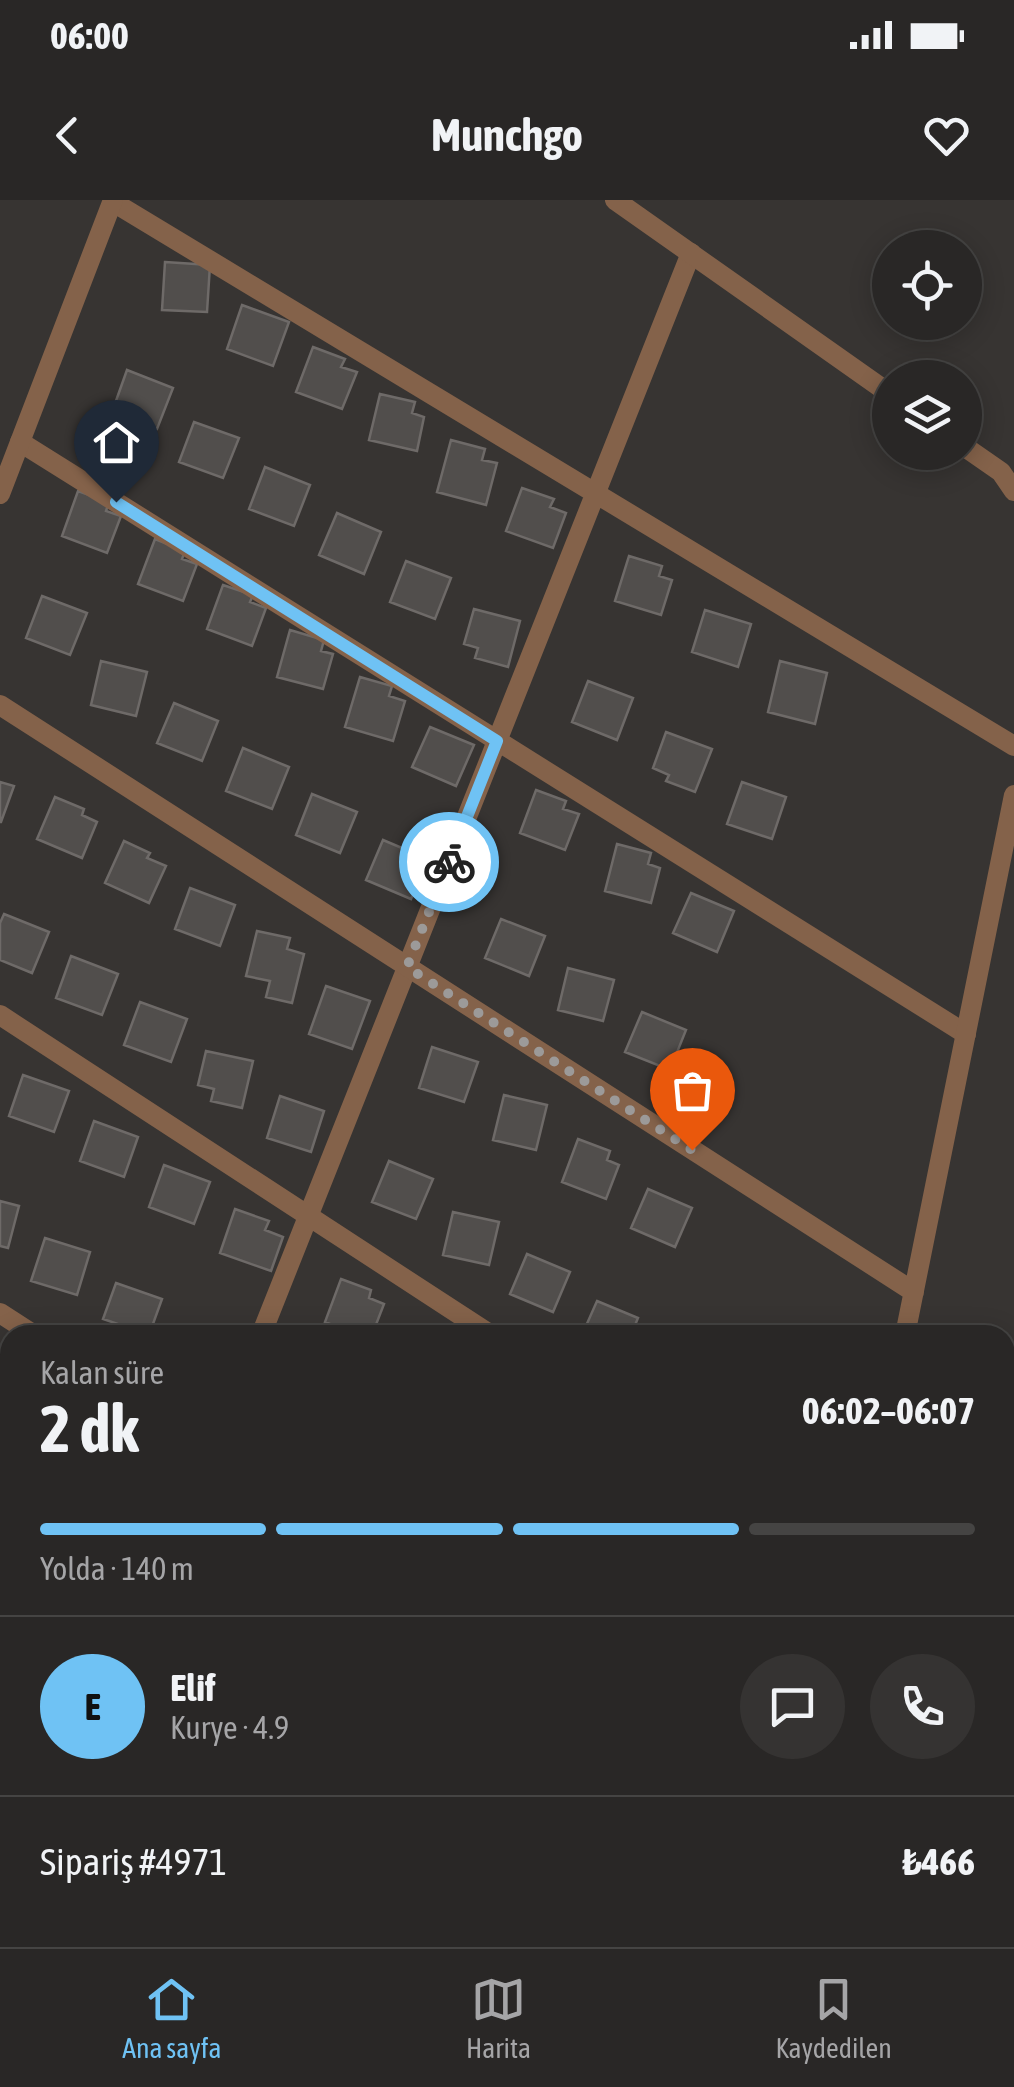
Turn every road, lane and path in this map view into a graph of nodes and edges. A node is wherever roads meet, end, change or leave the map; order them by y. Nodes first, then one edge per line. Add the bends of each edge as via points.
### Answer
1 (615, 200) edge
2 (113, 201) edge
3 (690, 253) junction
4 (872, 381) edge
5 (20, 442) junction
6 (982, 459) edge
7 (1014, 491) edge
8 (596, 493) junction
9 (0, 494) edge
10 (0, 705) edge
11 (497, 741) junction
12 (1014, 746) edge
13 (1014, 795) edge
14 (407, 967) junction
15 (0, 1015) edge
16 (966, 1034) junction
17 (308, 1216) junction
18 (914, 1292) junction
19 (265, 1325) edge
20 (477, 1325) edge
21 (907, 1325) edge

1 - 3 street
2 - 5 street
2 - 8 street
3 - 4 street
3 - 8 street
5 - 9 street
5 - 11 street
6 - 7 street
8 - 11 street
8 - 12 street
10 - 14 street
11 - 14 street
11 - 16 street
13 - 16 street
14 - 17 street
14 - 18 street
15 - 17 street
16 - 18 street
17 - 19 street
17 - 20 street
18 - 21 street

